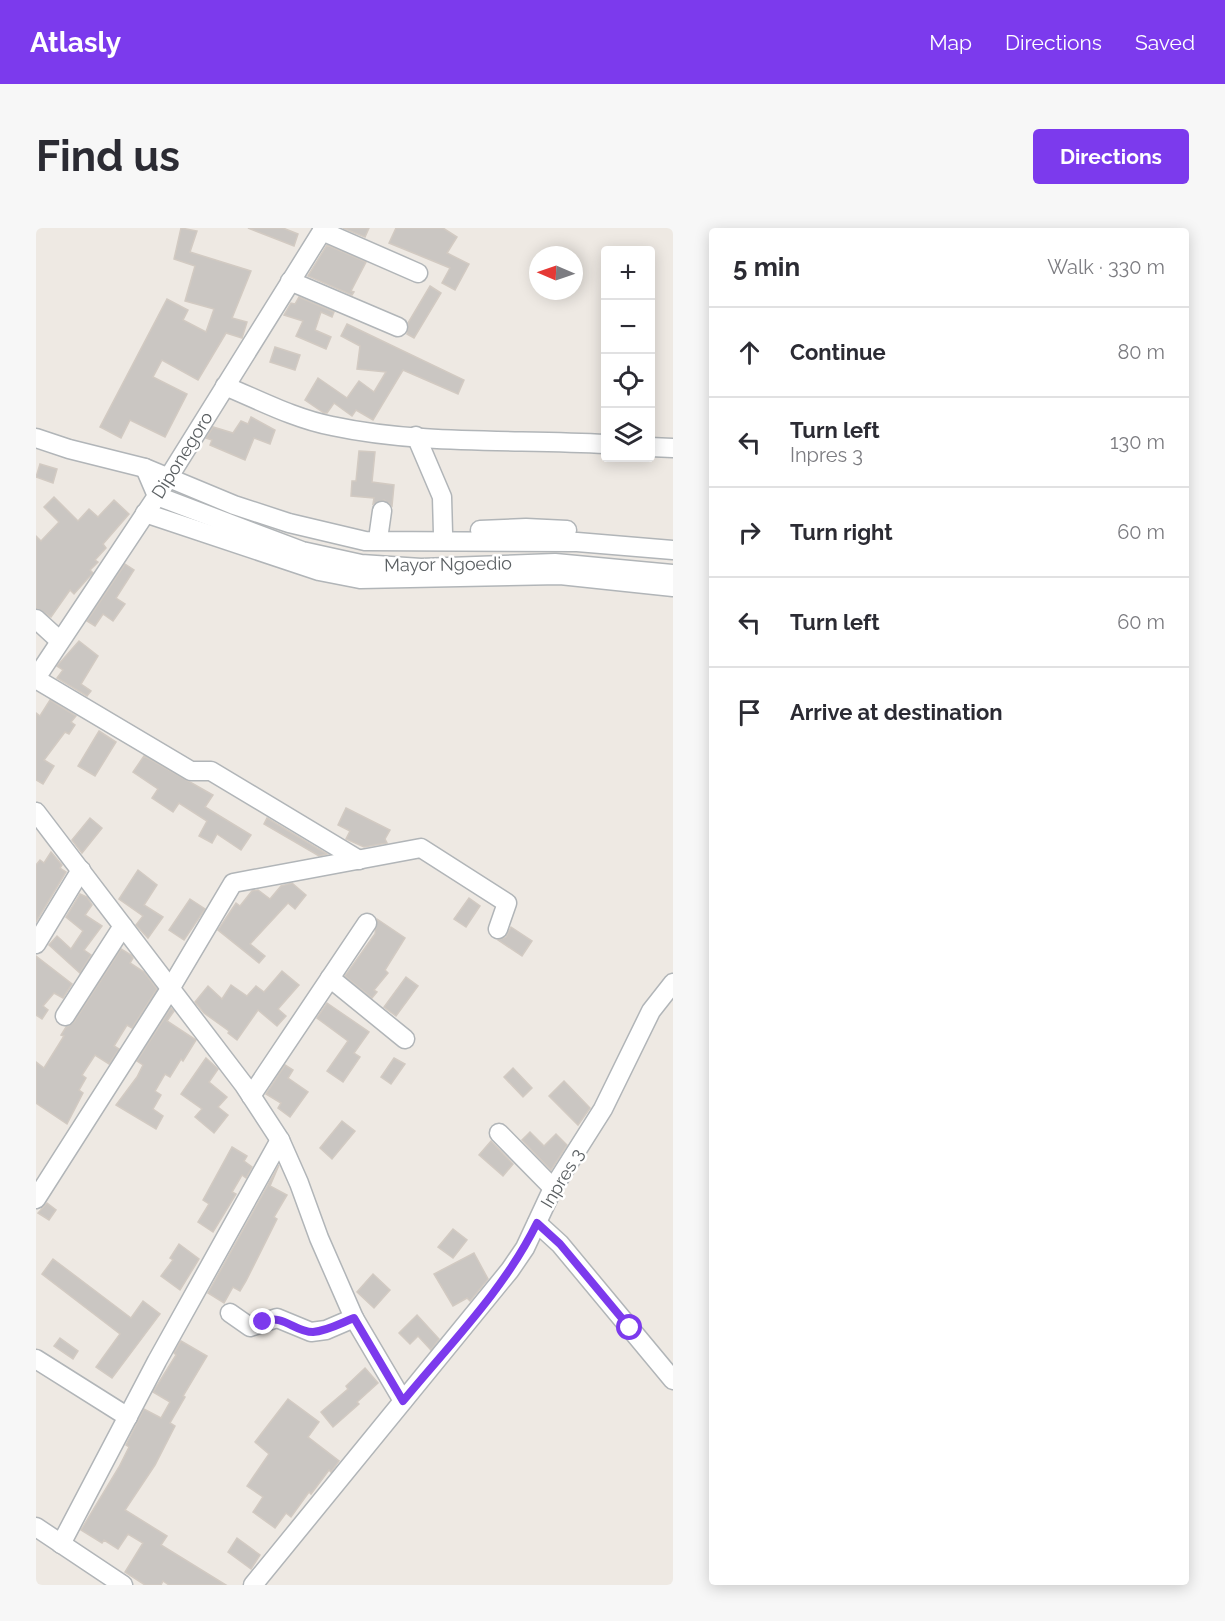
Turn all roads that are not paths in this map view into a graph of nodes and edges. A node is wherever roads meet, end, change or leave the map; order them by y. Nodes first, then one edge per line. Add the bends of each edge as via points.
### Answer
1 (323, 230) edge
2 (418, 273) dead end
3 (290, 281) junction
4 (398, 327) dead end
5 (225, 386) junction
6 (416, 436) junction
7 (36, 438) edge
8 (601, 444) edge
9 (655, 447) edge
10 (673, 448) edge
11 (145, 468) junction
12 (172, 472) junction
13 (157, 496) junction
14 (146, 513) junction
15 (377, 525) junction
16 (443, 531) junction
17 (673, 540) edge
18 (673, 550) edge
19 (361, 564) junction
20 (673, 574) edge
21 (673, 587) edge
22 (36, 619) edge
23 (60, 641) junction
24 (36, 678) edge
25 (36, 812) edge
26 (359, 860) junction
27 (81, 870) junction
28 (367, 923) dead end
29 (123, 926) junction
30 (498, 929) dead end
31 (36, 944) edge
32 (330, 978) junction
33 (673, 983) edge
34 (170, 989) junction
35 (65, 1016) dead end
36 (405, 1039) dead end
37 (251, 1096) junction
38 (499, 1133) dead end
39 (280, 1140) junction
40 (554, 1188) junction
41 (38, 1190) edge
42 (537, 1223) junction
43 (230, 1313) dead end
44 (354, 1318) junction
45 (36, 1359) edge
46 (673, 1380) edge
47 (403, 1401) junction
48 (128, 1417) junction
49 (36, 1527) edge
50 (61, 1544) junction
51 (111, 1582) edge
52 (253, 1585) edge

1 - 2 street
1 - 3 street, Diponegoro
3 - 4 street
3 - 5 street, Diponegoro
5 - 6 street via 330,426
5 - 12 street, Diponegoro
6 - 8 street
6 - 16 street via 438,486
7 - 11 street, Mayor Ngoedio
9 - 10 street
11 - 12 street, Mayor Ngoedio
11 - 13 street
12 - 13 street, Diponegoro
12 - 15 street, Mayor Ngoedio via 234,505 278,519
13 - 14 street, Diponegoro
13 - 19 street, Mayor Ngoedio via 283,544
14 - 21 street via 319,571 360,579 560,575
14 - 23 street, Diponegoro
15 - 16 street
15 - 18 street, Mayor Ngoedio
15 - 19 street
16 - 17 street via 526,528 626,533
19 - 20 street, Mayor Ngoedio via 421,568 555,563
22 - 23 street
23 - 24 street, Diponegoro
24 - 26 street via 191,771 211,771
25 - 27 street
26 - 30 street via 407,848 426,850 507,904
26 - 34 street via 233,883
27 - 29 street
27 - 31 street
28 - 32 street
29 - 34 street
29 - 35 street
32 - 36 street
32 - 37 street
33 - 40 street, Inpres 3 via 651,1011 603,1109
34 - 37 street
34 - 41 street
37 - 39 street
38 - 40 street
39 - 44 street
39 - 48 street
40 - 42 street, Inpres 3
42 - 46 street via 560,1244
42 - 47 street, Inpres 3 via 525,1248 488,1300
43 - 44 street via 250,1327 277,1318 311,1332
44 - 47 street
45 - 48 street
47 - 52 street, Inpres 3
48 - 50 street
49 - 50 street
50 - 51 street

